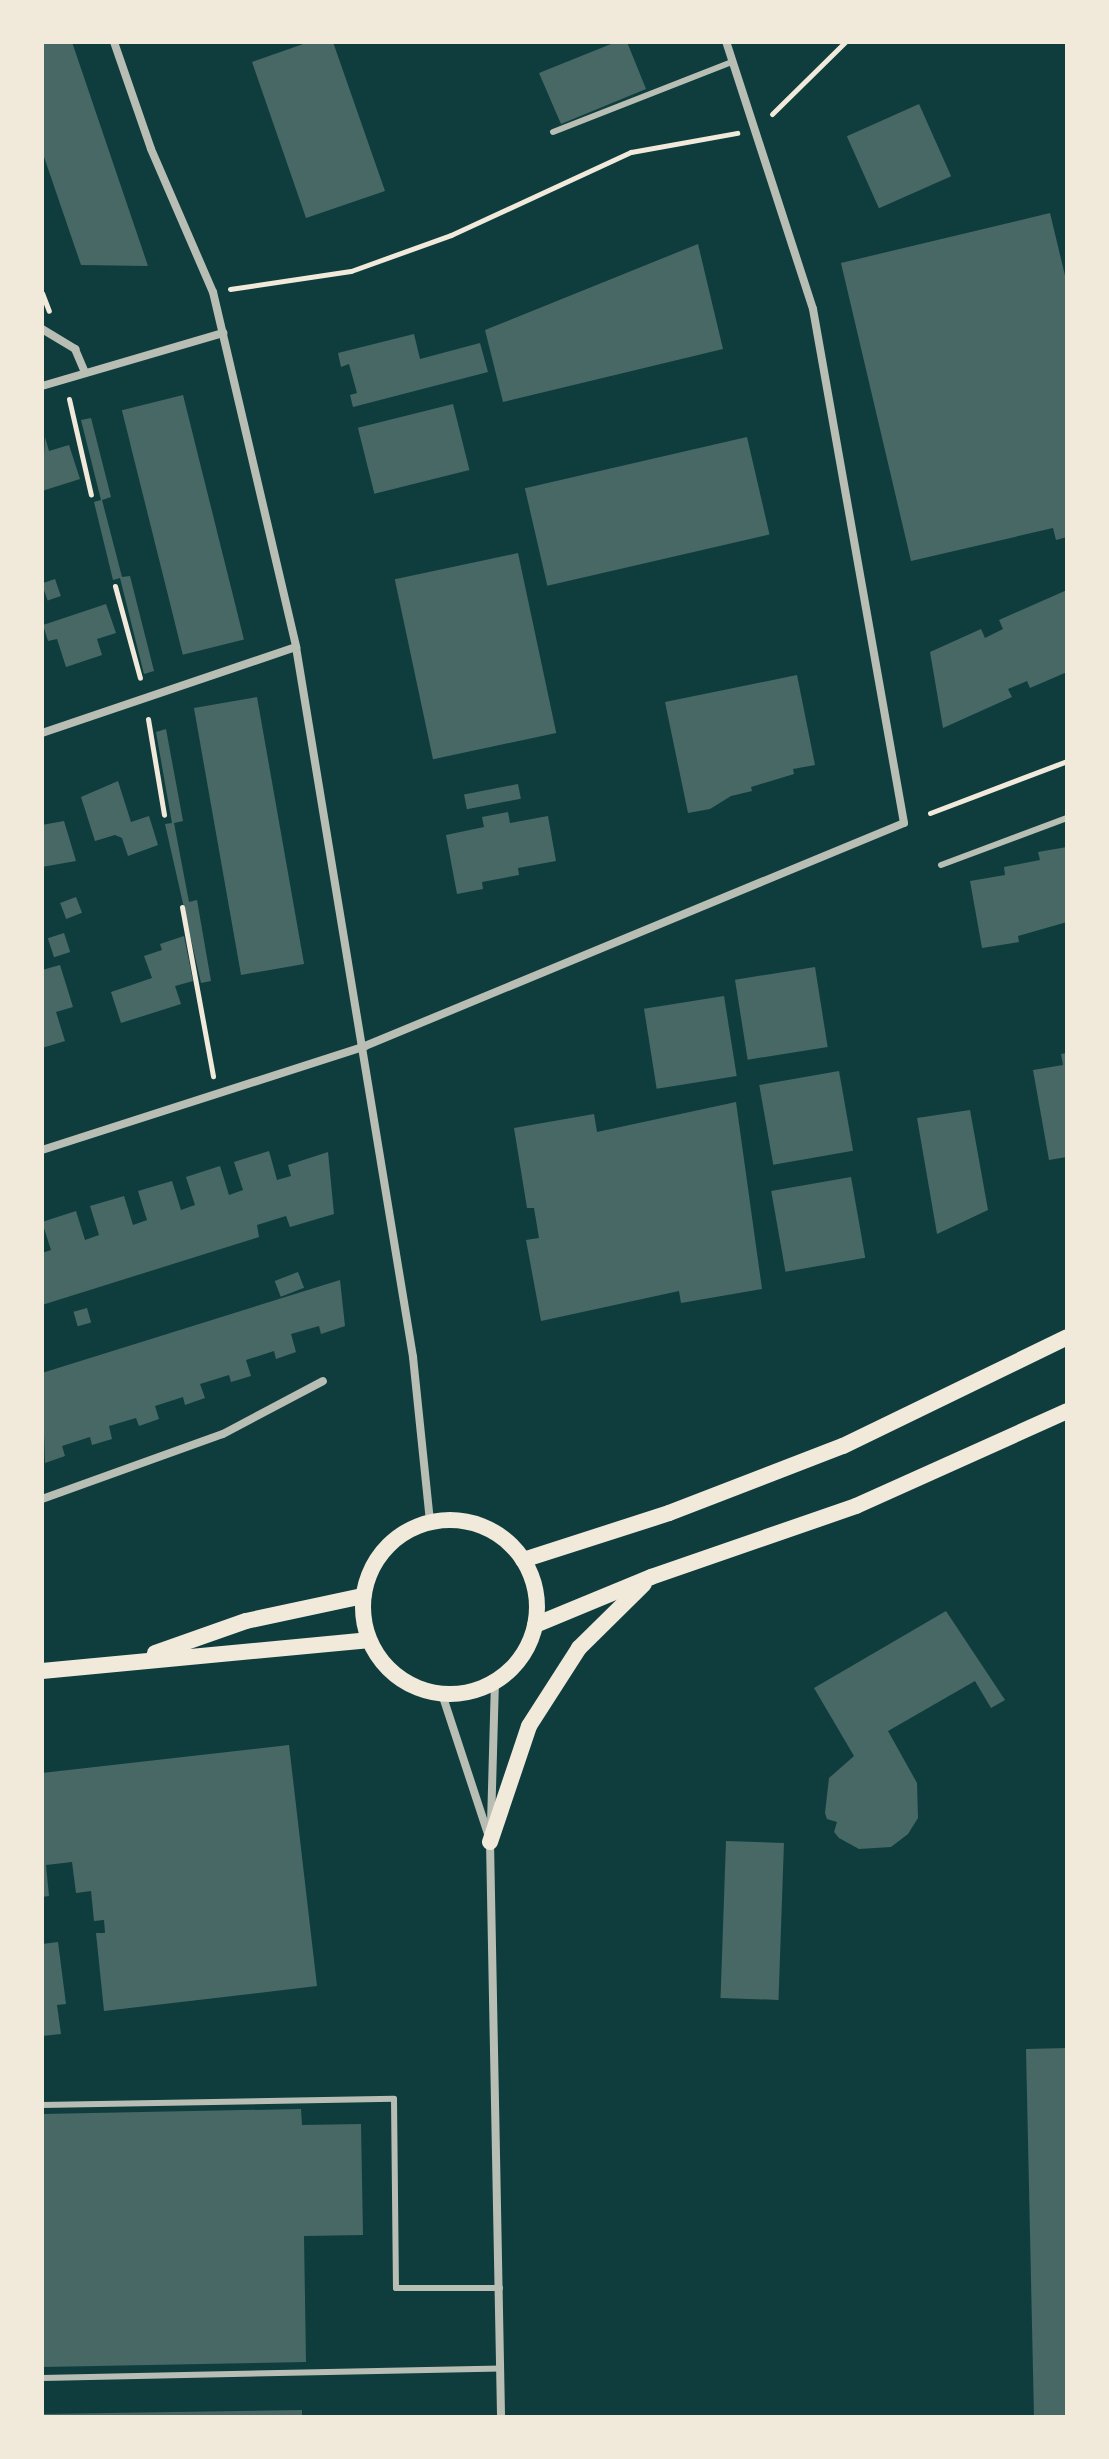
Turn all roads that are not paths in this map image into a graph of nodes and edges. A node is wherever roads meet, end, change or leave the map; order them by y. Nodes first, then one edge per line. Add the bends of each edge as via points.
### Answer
1 (114, 42) edge
2 (726, 42) edge
3 (732, 62) junction
4 (553, 132) dead end
5 (42, 329) edge
6 (223, 333) junction
7 (85, 372) junction
8 (42, 386) edge
9 (296, 647) junction
10 (42, 733) edge
11 (1067, 818) edge
12 (941, 865) dead end
13 (365, 1046) junction
14 (42, 1150) edge
15 (1067, 1337) edge
16 (323, 1381) dead end
17 (1067, 1411) edge
18 (42, 1499) edge
19 (430, 1521) junction
20 (523, 1560) junction
21 (651, 1577) junction
22 (363, 1596) junction
23 (535, 1625) junction
24 (368, 1640) junction
25 (139, 1658) junction
26 (42, 1671) edge
27 (495, 1682) junction
28 (442, 1694) junction
29 (490, 1842) junction
30 (42, 2105) edge
31 (500, 2288) junction
32 (501, 2368) junction
33 (42, 2378) edge
34 (501, 2417) edge

1 - 6 street via 151,149 213,292
2 - 3 street
3 - 4 lane
3 - 13 street via 813,309 904,823
5 - 7 street via 75,349
6 - 7 street
6 - 9 street
7 - 8 street
9 - 10 street
9 - 13 street
11 - 12 lane
13 - 14 street
13 - 19 street via 413,1357
15 - 20 main road via 843,1446 669,1513
16 - 18 street via 223,1434
17 - 21 main road via 856,1506
19 - 20 main road via 483,1526
19 - 22 main road via 385,1548 370,1570
20 - 23 main road via 533,1581
21 - 23 main road
21 - 29 main road via 579,1648 529,1726
22 - 24 main road
22 - 25 main road via 246,1621
23 - 27 main road via 527,1648
24 - 25 main road
24 - 28 main road via 397,1677
25 - 26 main road
27 - 28 main road
27 - 29 street
28 - 29 street
29 - 31 street
30 - 31 lane via 394,2099 396,2288
31 - 32 street
32 - 33 lane
32 - 34 street

